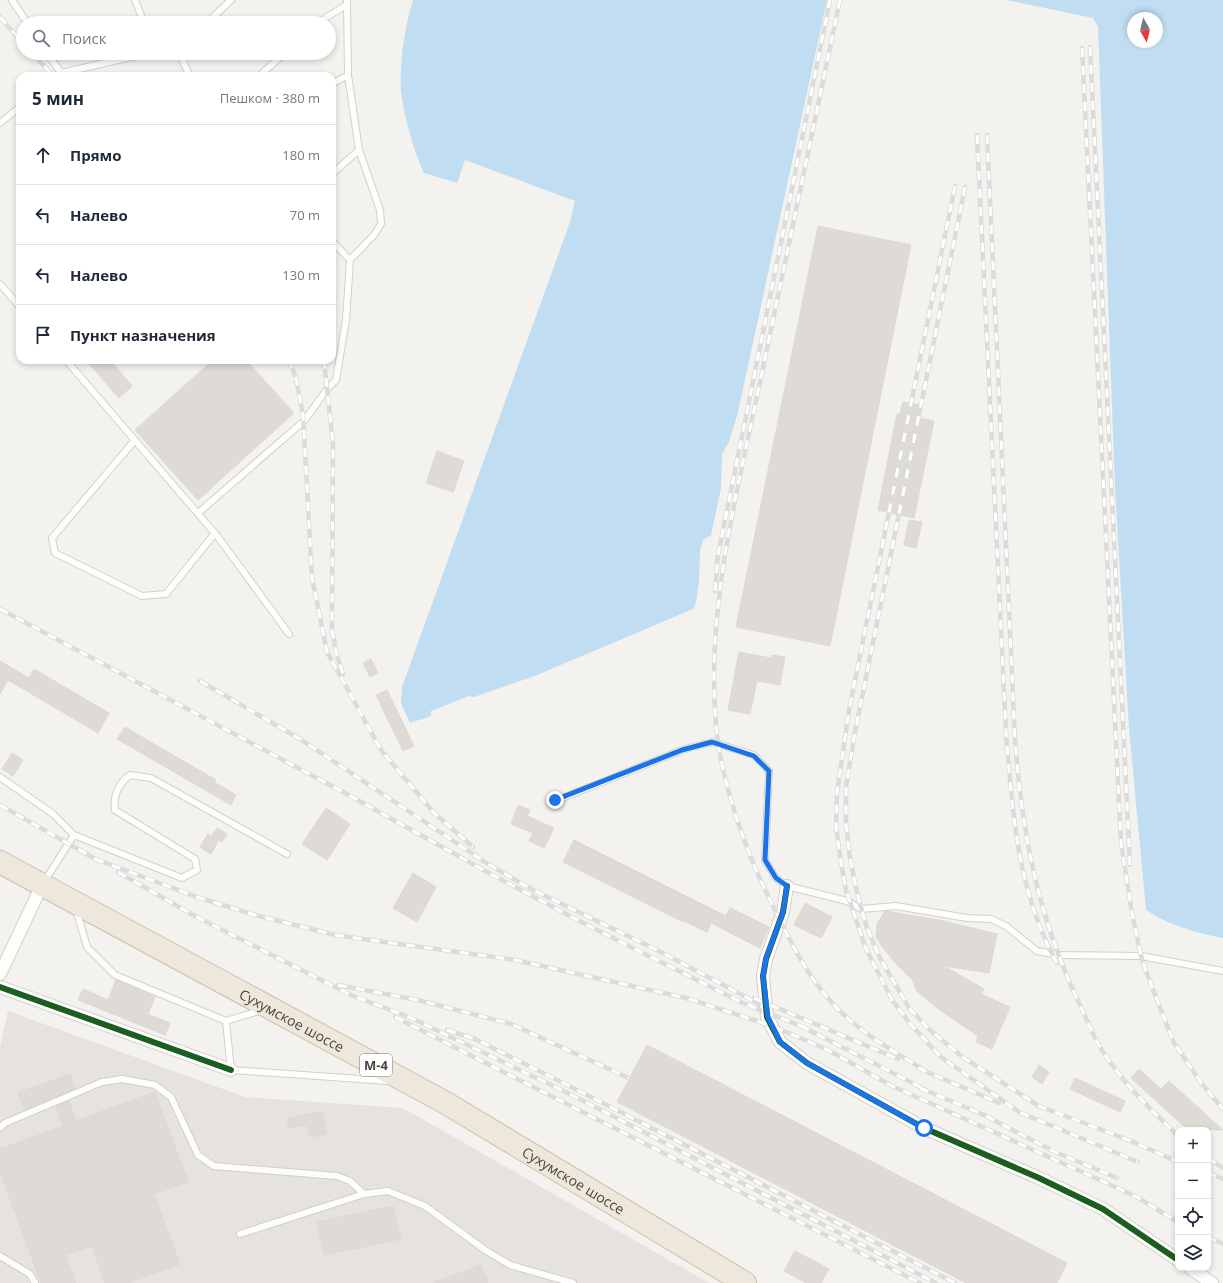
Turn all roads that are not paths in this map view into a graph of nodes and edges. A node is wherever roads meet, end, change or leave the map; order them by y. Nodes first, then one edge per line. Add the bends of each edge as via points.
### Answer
1 (12, 0) edge
2 (135, 0) edge
3 (231, 0) edge
4 (347, 3) edge
5 (22, 16) edge
6 (141, 16) edge
7 (214, 16) edge
8 (328, 16) edge
9 (51, 60) edge
10 (120, 60) edge
11 (182, 60) edge
12 (277, 60) edge
13 (57, 72) edge
14 (71, 72) edge
15 (188, 72) edge
16 (264, 72) edge
17 (348, 75) junction
18 (336, 82) edge
19 (16, 110) edge
20 (0, 123) edge
21 (359, 150) junction
22 (336, 170) edge
23 (336, 244) edge
24 (350, 260) junction
25 (0, 284) edge
26 (16, 302) edge
27 (69, 364) edge
28 (135, 440) junction
29 (198, 513) junction
30 (215, 533) junction
31 (289, 634) dead end
32 (0, 777) edge
33 (555, 800) dead end
34 (74, 835) junction
35 (287, 854) dead end
36 (0, 862) edge
37 (42, 885) junction
38 (787, 886) junction
39 (74, 902) junction
40 (1223, 971) edge
41 (0, 974) edge
42 (0, 987) edge
43 (269, 1007) junction
44 (226, 1022) junction
45 (231, 1070) junction
46 (409, 1083) junction
47 (0, 1128) edge
48 (364, 1194) junction
49 (240, 1234) dead end
50 (0, 1256) edge
51 (1175, 1258) edge
52 (1194, 1271) edge
53 (35, 1283) edge
54 (573, 1283) edge
55 (745, 1283) edge
56 (1212, 1283) edge

1 - 5 lane
2 - 6 lane
3 - 7 lane
4 - 8 lane
4 - 17 lane
9 - 13 lane
10 - 14 lane
11 - 15 lane
12 - 16 lane
17 - 18 lane
17 - 21 lane
19 - 20 lane
21 - 22 lane
21 - 24 lane via 380,210 381,224
23 - 24 lane
24 - 29 lane via 346,320 336,380 304,421
25 - 26 lane
27 - 28 lane
28 - 29 lane
28 - 30 lane via 52,538 55,553 142,596 166,594
29 - 30 lane
30 - 31 lane
32 - 34 lane via 53,814
33 - 38 lane via 682,750 712,742 754,756 769,771 765,860 776,878
34 - 35 lane via 182,878 197,870 195,859 115,810 114,798 121,782 130,775 151,778
34 - 37 lane
36 - 37 highway, Сухумское шоссе / М-4
37 - 39 highway, Сухумское шоссе / М-4
37 - 41 street
38 - 40 lane via 847,901 861,909 896,906 990,920 1006,926 1037,951 1059,955 1141,956
38 - 51 street via 783,912 766,958 763,976 768,1017 780,1042 807,1063 924,1128 1103,1209
39 - 43 highway, Сухумское шоссе / М-4
39 - 44 lane via 87,947 115,975
42 - 45 street
43 - 44 lane
43 - 46 highway, Сухумское шоссе / М-4
44 - 45 lane
45 - 46 lane
46 - 55 highway, Сухумское шоссе / М-4
47 - 48 lane via 5,1123 102,1082 122,1079 155,1085 171,1097 198,1155 214,1166 337,1176 350,1181
48 - 49 lane
48 - 54 lane via 388,1191 425,1206 510,1265
50 - 53 lane via 30,1274
52 - 56 street

